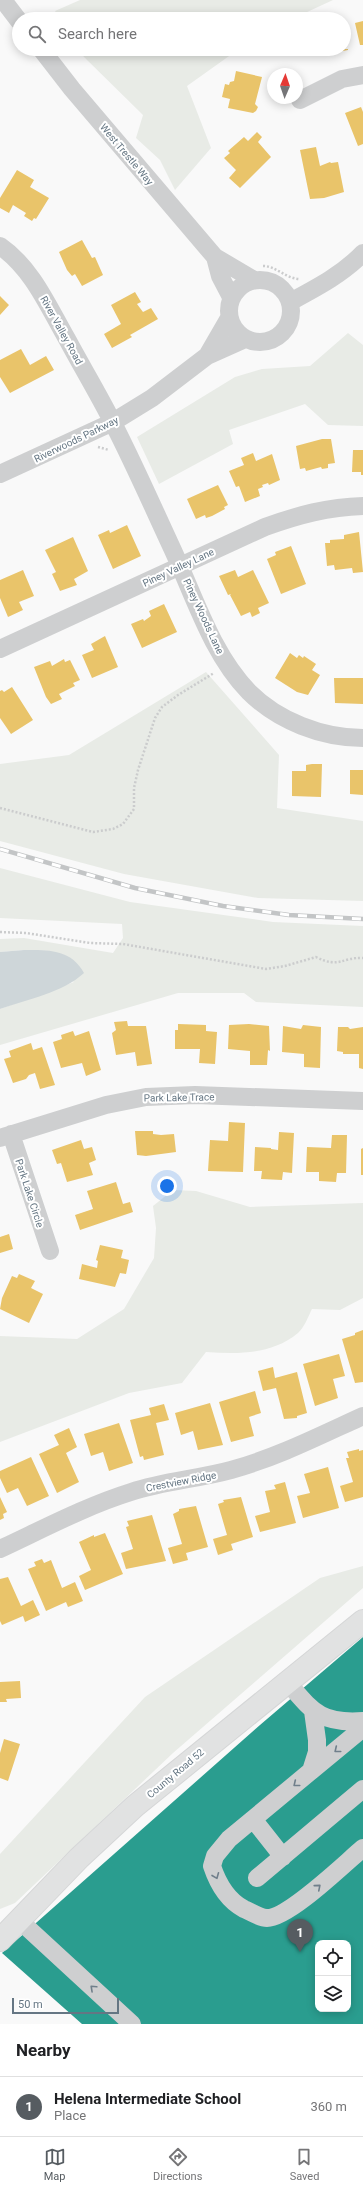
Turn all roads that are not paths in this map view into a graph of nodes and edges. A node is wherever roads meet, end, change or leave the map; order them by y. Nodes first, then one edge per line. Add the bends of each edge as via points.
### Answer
1 (3, 0) edge
2 (12, 12) edge
3 (46, 56) edge
4 (363, 76) edge
5 (303, 98) edge
6 (0, 246) edge
7 (363, 253) edge
8 (215, 257) junction
9 (254, 280) junction
10 (231, 297) junction
11 (290, 302) junction
12 (229, 318) junction
13 (245, 339) junction
14 (207, 356) junction
15 (113, 422) junction
16 (0, 474) edge
17 (363, 506) edge
18 (180, 566) junction
19 (0, 649) edge
20 (363, 738) edge
21 (363, 1101) edge
22 (6, 1136) edge
23 (50, 1251) dead end
24 (363, 1416) edge
25 (0, 1549) edge
26 (363, 1620) edge
27 (288, 1683) junction
28 (313, 1711) junction
29 (363, 1720) edge
30 (363, 1728) edge
31 (311, 1771) junction
32 (363, 1788) edge
33 (253, 1819) junction
34 (363, 1848) edge
35 (282, 1857) junction
36 (257, 1878) dead end
37 (19, 1920) junction
38 (0, 1940) edge
39 (132, 2024) edge

1 - 2 street
3 - 8 street, West Trestle Way
4 - 5 street via 342,79
6 - 15 street, River Valley Road via 18,261 38,287
7 - 11 street via 321,286
8 - 9 street, West Trestle Way
8 - 10 street, West Trestle Way via 220,276
9 - 10 street via 245,283
9 - 11 street via 266,280 276,284 285,292
10 - 12 street via 228,307
11 - 13 street via 288,326 280,335 269,341
12 - 13 street via 235,330
12 - 14 street, Riverwoods Parkway
13 - 14 street, Riverwoods Parkway
14 - 15 street, Riverwoods Parkway via 152,398
15 - 16 street, Riverwoods Parkway
15 - 18 street, Piney Woods Lane
17 - 18 street, Piney Valley Lane via 324,509 299,515 265,527
18 - 19 street, Piney Valley Lane
18 - 20 street, Piney Woods Lane via 196,604 228,666 251,693 277,713 300,725 324,733
21 - 22 street, Park Lake Trace via 195,1095 146,1097 106,1105
22 - 23 street, Park Lake Circle
24 - 25 street, Crestview Ridge via 256,1463 202,1477 150,1486 111,1499
26 - 27 main road, County Road 52
27 - 28 street
27 - 37 main road, County Road 52 via 135,1806 79,1858
28 - 29 street via 344,1722
28 - 31 street via 317,1752
30 -> 31 street
31 -> 33 street
32 - 35 street
33 -> 34 street via 221,1847 212,1866 217,1880 234,1903 268,1918 302,1900
33 - 35 street
35 - 36 street
37 - 38 main road, County Road 52
39 -> 37 street

